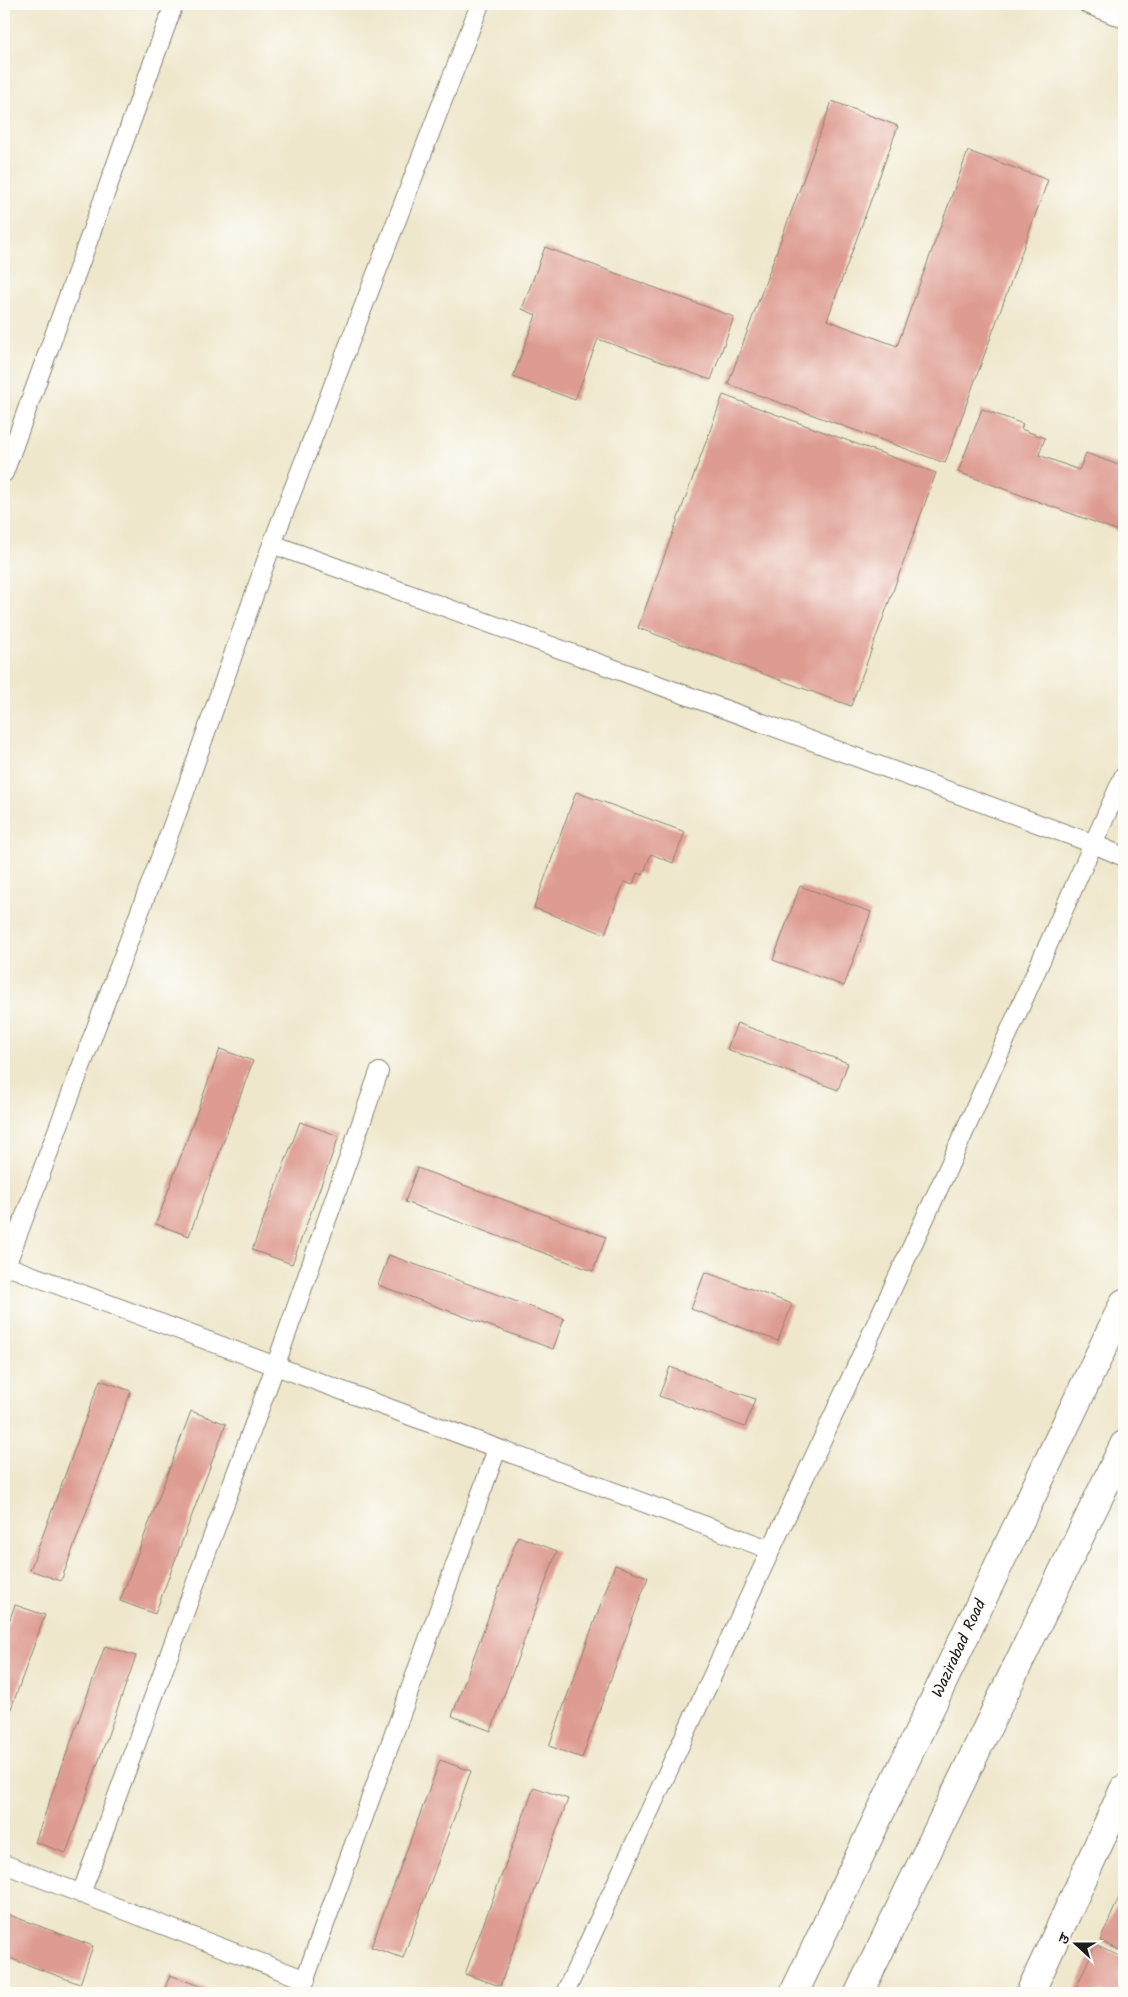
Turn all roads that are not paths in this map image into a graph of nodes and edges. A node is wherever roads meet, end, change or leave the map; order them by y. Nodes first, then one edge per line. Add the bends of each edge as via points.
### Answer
1 (174, 4) edge
2 (480, 4) edge
3 (1087, 4) edge
4 (1124, 19) edge
5 (4, 472) edge
6 (272, 544) junction
7 (1124, 776) edge
8 (1094, 844) junction
9 (1124, 857) edge
10 (380, 1072) dead end
11 (4, 1267) edge
12 (1124, 1303) edge
13 (275, 1367) junction
14 (497, 1449) junction
15 (1121, 1460) edge
16 (771, 1550) junction
17 (1124, 1789) edge
18 (4, 1864) edge
19 (82, 1894) junction
20 (303, 1986) edge
21 (565, 1993) edge
22 (794, 1993) edge
23 (859, 1993) edge
24 (1030, 1993) edge

1 - 5 lane
2 - 6 lane
3 - 4 lane
6 - 8 lane
6 - 11 lane via 185,792
7 - 8 lane
8 - 9 lane
8 - 16 lane
10 - 13 lane
11 - 13 lane
12 - 22 main road, Wazirabad Road
13 - 14 lane
13 - 19 lane
14 - 16 lane
14 - 20 lane
15 - 23 main road
16 - 21 lane
17 - 24 main road
18 - 19 lane
19 - 20 lane

